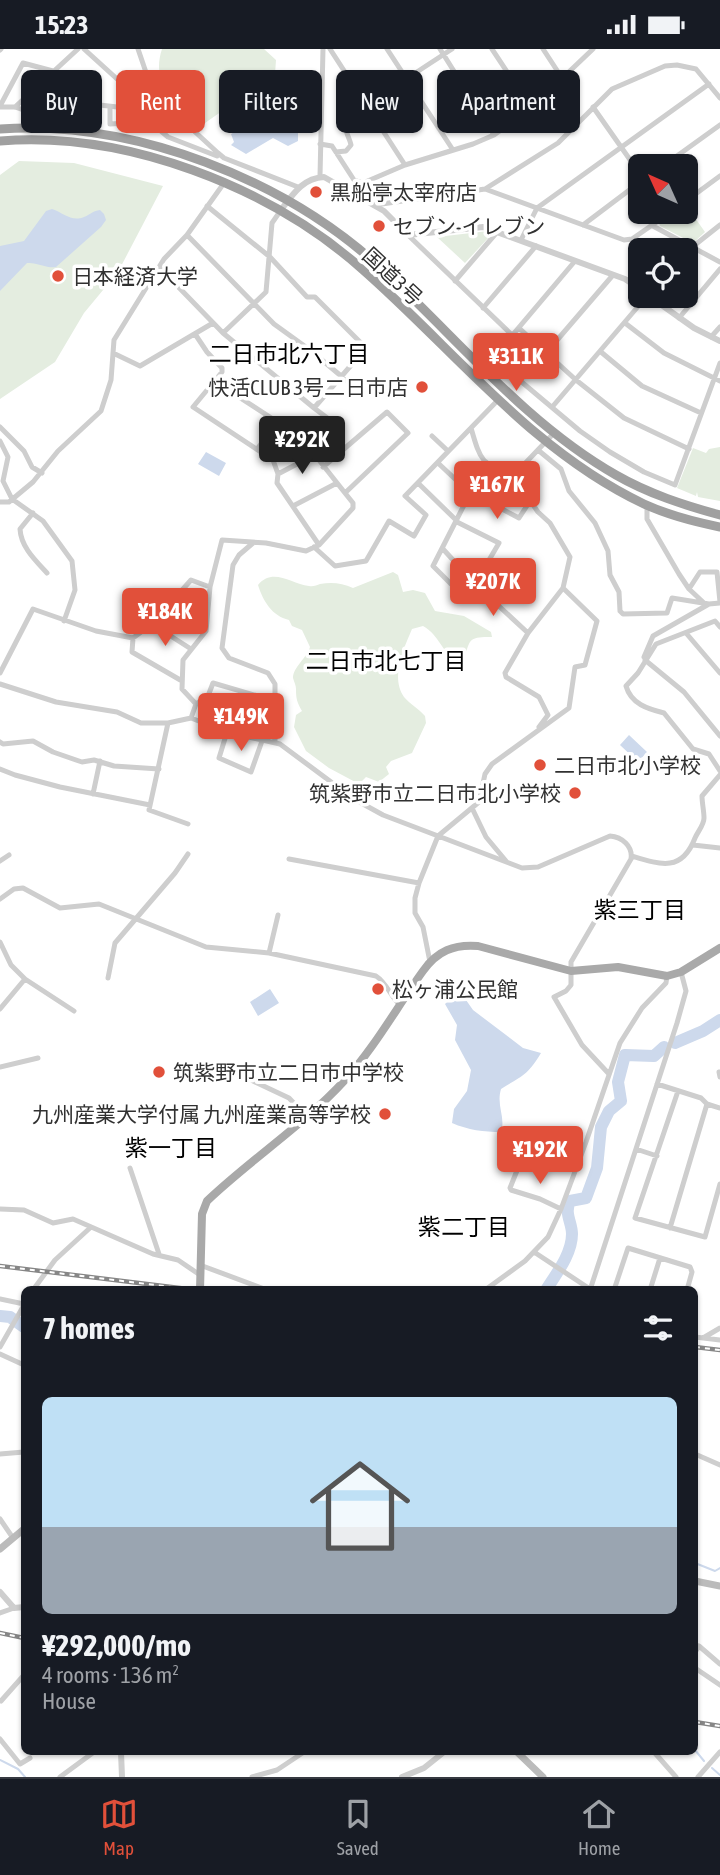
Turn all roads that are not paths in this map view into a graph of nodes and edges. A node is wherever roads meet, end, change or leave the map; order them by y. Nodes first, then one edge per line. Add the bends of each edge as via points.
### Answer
1 (78, 49) edge
2 (84, 49) edge
3 (138, 49) edge
4 (323, 49) edge
5 (330, 49) edge
6 (387, 49) edge
7 (452, 49) edge
8 (492, 49) edge
9 (543, 49) edge
10 (593, 49) edge
11 (441, 52) edge
12 (49, 70) edge
13 (53, 70) edge
14 (145, 70) edge
15 (344, 70) edge
16 (401, 70) edge
17 (418, 70) edge
18 (506, 70) edge
19 (557, 70) edge
20 (571, 70) edge
21 (116, 78) edge
22 (709, 84) junction
23 (720, 98) edge
24 (21, 101) edge
25 (423, 104) edge
26 (0, 106) edge
27 (102, 106) edge
28 (15, 107) junction
29 (110, 107) junction
30 (116, 107) edge
31 (593, 107) junction
32 (21, 109) edge
33 (720, 125) edge
34 (0, 129) edge
35 (197, 133) edge
36 (348, 133) edge
37 (384, 133) edge
38 (497, 133) edge
39 (494, 135) junction
40 (0, 141) edge
41 (320, 144) junction
42 (622, 149) junction
43 (453, 150) junction
44 (336, 152) junction
45 (680, 154) edge
46 (628, 157) edge
47 (224, 158) junction
48 (405, 165) junction
49 (320, 176) junction
50 (720, 176) edge
51 (224, 183) junction
52 (298, 187) junction
53 (485, 189) junction
54 (628, 192) edge
55 (698, 192) edge
56 (287, 201) junction
57 (374, 205) junction
58 (207, 206) junction
59 (537, 208) junction
60 (281, 210) junction
61 (583, 225) junction
62 (651, 225) joint
63 (720, 225) edge
64 (498, 231) junction
65 (187, 235) junction
66 (408, 235) junction
67 (676, 238) edge
68 (521, 240) junction
69 (698, 241) edge
70 (536, 246) junction
71 (698, 250) edge
72 (270, 257) junction
73 (575, 261) junction
74 (720, 262) edge
75 (159, 267) junction
76 (720, 269) edge
77 (613, 275) junction
78 (628, 280) edge
79 (455, 281) junction
80 (253, 305) junction
81 (483, 308) junction
82 (638, 308) edge
83 (665, 308) edge
84 (679, 318) junction
85 (213, 323) junction
86 (625, 323) junction
87 (720, 327) edge
88 (519, 328) junction
89 (223, 333) junction
90 (195, 334) junction
91 (512, 335) junction
92 (711, 337) junction
93 (720, 341) edge
94 (601, 352) junction
95 (113, 353) junction
96 (546, 353) junction
97 (720, 363) edge
98 (342, 376) junction
99 (717, 379) edge
100 (576, 380) junction
101 (214, 381) junction
102 (359, 391) dead end
103 (498, 400) junction
104 (553, 406) junction
105 (314, 408) junction
106 (701, 413) junction
107 (330, 420) dead end
108 (0, 427) edge
109 (471, 428) junction
110 (555, 432) junction
111 (300, 436) dead end
112 (432, 436) dead end
113 (0, 441) edge
114 (546, 441) junction
115 (257, 449) junction
116 (689, 449) junction
117 (538, 450) junction
118 (448, 451) junction
119 (314, 455) junction
120 (486, 462) junction
121 (438, 463) junction
122 (323, 467) junction
123 (42, 473) junction
124 (278, 474) junction
125 (515, 478) junction
126 (337, 483) junction
127 (418, 483) junction
128 (345, 493) junction
129 (471, 494) junction
130 (12, 499) junction
131 (530, 501) junction
132 (0, 502) edge
133 (647, 505) junction
134 (293, 506) junction
135 (33, 513) junction
136 (720, 515) edge
137 (457, 521) junction
138 (720, 527) edge
139 (253, 543) junction
140 (316, 546) junction
141 (443, 549) junction
142 (47, 573) dead end
143 (451, 584) dead end
144 (475, 584) junction
145 (210, 587) junction
146 (563, 588) junction
147 (689, 589) junction
148 (720, 603) edge
149 (706, 604) junction
150 (64, 621) junction
151 (152, 624) junction
152 (720, 627) edge
153 (528, 633) junction
154 (686, 633) junction
155 (133, 638) junction
156 (191, 649) junction
157 (643, 662) junction
158 (0, 673) edge
159 (720, 673) edge
160 (182, 681) junction
161 (0, 684) edge
162 (275, 701) junction
163 (196, 704) junction
164 (191, 717) junction
165 (168, 723) junction
166 (228, 732) junction
167 (535, 732) junction
168 (720, 736) edge
169 (262, 741) junction
170 (0, 742) edge
171 (275, 743) junction
172 (100, 761) junction
173 (0, 769) edge
174 (159, 769) junction
175 (720, 773) edge
176 (93, 794) junction
177 (150, 805) junction
178 (472, 808) junction
179 (188, 824) dead end
180 (438, 837) junction
181 (693, 845) junction
182 (720, 848) edge
183 (188, 854) dead end
184 (9, 855) dead end
185 (632, 856) junction
186 (289, 859) dead end
187 (0, 861) edge
188 (507, 862) junction
189 (419, 883) junction
190 (0, 899) edge
191 (278, 915) dead end
192 (138, 919) junction
193 (0, 942) edge
194 (720, 949) edge
195 (269, 953) junction
196 (430, 962) junction
197 (571, 971) junction
198 (681, 972) junction
199 (667, 976) junction
200 (108, 978) dead end
201 (25, 979) junction
202 (400, 1005) junction
203 (1, 1006) edge
204 (74, 1011) dead end
205 (38, 1058) dead end
206 (0, 1067) edge
207 (609, 1074) junction
208 (251, 1080) dead end
209 (657, 1084) junction
210 (678, 1091) junction
211 (707, 1104) junction
212 (720, 1108) edge
213 (306, 1116) junction
214 (636, 1149) junction
215 (657, 1156) junction
216 (520, 1163) dead end
217 (130, 1168) dead end
218 (720, 1184) edge
219 (0, 1209) edge
220 (561, 1209) junction
221 (91, 1227) junction
222 (670, 1228) junction
223 (534, 1252) junction
224 (159, 1254) junction
225 (660, 1258) junction
226 (200, 1270) junction
227 (36, 1286) edge
228 (200, 1286) edge
229 (254, 1286) edge
230 (490, 1286) edge
231 (585, 1286) edge
232 (591, 1286) edge
233 (615, 1286) edge
234 (651, 1286) edge
235 (688, 1286) edge
236 (0, 1299) edge
237 (21, 1303) edge
238 (21, 1311) edge
239 (720, 1328) edge
240 (698, 1337) edge
241 (703, 1338) junction
242 (720, 1340) edge
243 (0, 1347) edge
244 (0, 1354) edge
245 (21, 1364) edge
246 (21, 1452) edge
247 (0, 1454) edge
248 (698, 1455) edge
249 (720, 1465) edge
250 (0, 1519) edge
251 (21, 1531) edge
252 (13, 1538) junction
253 (0, 1549) edge
254 (698, 1582) edge
255 (720, 1586) edge
256 (0, 1592) edge
257 (21, 1607) edge
258 (14, 1608) junction
259 (0, 1613) edge
260 (698, 1648) edge
261 (720, 1664) edge
262 (698, 1670) edge
263 (21, 1678) edge
264 (720, 1685) edge
265 (1, 1701) edge
266 (0, 1739) edge
267 (720, 1752) edge
268 (90, 1755) edge
269 (121, 1755) edge
270 (300, 1755) edge
271 (440, 1755) edge
272 (520, 1755) edge
273 (657, 1755) edge
274 (30, 1758) dead end
275 (702, 1775) edge
276 (60, 1777) edge
277 (121, 1777) edge
278 (252, 1777) edge
279 (402, 1777) edge
280 (543, 1777) edge
281 (676, 1777) edge

1 - 13 street
2 - 21 street
3 - 14 street
4 - 41 street
5 - 15 street
6 - 16 street
7 - 11 street
8 - 18 street
9 - 19 street
10 - 20 street
11 - 17 street
11 - 39 street
12 - 26 street via 23,62
22 - 23 street
22 - 31 street via 696,69 665,66 612,89
22 - 42 street
24 - 28 street
25 - 43 street
26 - 28 street
27 - 29 street
28 - 32 street
29 - 30 street
29 - 47 street via 110,124 146,122 168,137
31 - 42 street
31 - 53 street via 558,143
33 - 45 street
34 - 56 highway, 国道3号 via 80,132 156,146 211,164
35 - 47 street
36 - 44 street via 350,147
37 - 48 street
38 - 39 street
39 - 43 street
40 - 51 highway, 国道3号 via 80,144 130,153
41 - 44 street via 331,145
41 - 49 street
42 - 46 street
42 - 59 street
43 - 48 street
44 - 48 street via 354,180 363,183
47 - 52 street
49 - 52 street
49 - 57 street
50 - 55 street
51 - 58 street
51 - 60 highway, 国道3号
52 - 56 street
53 - 57 street
53 - 59 street
54 - 61 street
56 - 60 street
56 - 110 highway, 国道3号 via 381,268
57 - 66 street
58 - 65 street
58 - 72 street
59 - 61 street
59 - 68 street
60 - 72 street via 272,223
60 - 103 highway, 国道3号 via 360,267
61 - 62 street via 624,240
62 - 67 street
63 - 69 street
64 - 66 street via 484,227
64 - 68 street
64 - 79 street
65 - 75 street
65 - 80 street
66 - 79 street
68 - 70 street
70 - 73 street
70 - 81 street
71 - 74 street
72 - 80 street via 266,292
72 - 98 street via 307,297 315,297 366,348
73 - 77 street
73 - 88 street
75 - 85 street
75 - 95 street via 114,340
76 - 84 street
77 - 78 street
77 - 96 street
79 - 81 street
80 - 89 street
80 - 98 street
81 - 91 street
82 - 86 street
83 - 84 street
84 - 92 street
85 - 89 street
85 - 90 street
86 - 94 street
86 - 99 street via 664,353
87 - 92 street
88 - 91 street
88 - 96 street
89 - 105 street
90 - 95 street via 140,366
90 - 101 street via 222,368
91 - 104 street via 494,358
92 - 93 street
94 - 100 street
94 - 106 street via 642,386
95 - 123 street via 111,380 101,411 58,451
96 - 100 street
97 - 99 street
98 - 102 street
98 - 105 street
99 - 106 street
100 - 104 street
100 - 116 street via 624,418
101 - 115 street via 276,421
101 - 115 street via 193,407
103 - 109 street
103 - 114 highway, 国道3号
104 - 116 street via 610,452 675,485
105 - 107 street
106 - 116 street
108 - 123 street
109 - 118 street
109 - 120 street via 479,456
110 - 114 street
110 - 136 highway, 国道3号 via 617,476
111 - 119 street
112 - 118 street
113 - 130 street via 8,457 3,481
114 - 117 street
114 - 133 highway, 国道3号 via 583,469
115 - 124 street via 274,460
117 - 125 street
117 - 149 street via 561,469 569,491 595,523 608,551 610,575 623,614 667,613 672,598
118 - 121 street
119 - 122 street
119 - 124 street
120 - 125 street
120 - 129 street
121 - 127 street
121 - 129 street
122 - 126 street
122 - 128 street via 387,412 408,433
123 - 130 street
124 - 134 street via 277,484
125 - 131 street
125 - 131 street via 499,508 519,518
126 - 128 street
126 - 134 street
127 - 137 street
127 - 140 street via 405,496 426,515 414,536 390,521 366,561 335,566
128 - 140 street via 353,508
129 - 137 street
130 - 132 street
130 - 135 street
131 - 146 street via 569,555
133 - 138 highway, 国道3号
133 - 147 street via 647,519
134 - 140 street
135 - 142 street via 20,529 22,538
135 - 150 street via 72,561 75,590
137 - 141 street
137 - 144 street via 499,543
139 - 140 street via 306,551
139 - 145 street via 222,540
139 - 162 street via 233,565 222,648 229,659 272,676
141 - 143 street via 433,566
141 - 144 street
144 - 153 street
145 - 151 street via 191,580
145 - 156 street via 206,631
146 - 153 street
146 - 167 street via 598,623 585,665 575,667 569,708
147 - 148 street via 700,572 717,572
147 - 149 street
148 - 149 street
149 - 157 street via 653,636
150 - 155 street
150 - 158 street via 33,609
151 - 155 street
151 - 156 street
152 - 154 street via 715,621
153 - 167 street via 505,673 540,698 548,715
154 - 157 street via 656,644
154 - 159 street
155 - 160 street via 132,652
156 - 160 street via 183,663
157 - 168 street via 684,692
157 - 175 street via 627,691 644,709 664,713 693,748 709,754
160 - 163 street via 184,692
161 - 165 street via 56,702 117,712 141,723
162 - 163 street via 213,683 208,696
162 - 171 street
163 - 164 street
164 - 165 street
164 - 166 street
165 - 174 street
166 - 169 street
166 - 169 street via 219,758 251,772
167 - 178 street via 487,769 480,799
169 - 171 street
170 - 172 street via 33,741 82,762
171 - 180 street via 364,805
172 - 174 street
172 - 176 street
173 - 176 street
174 - 177 street
175 - 181 street via 702,796 704,821
176 - 177 street
177 - 179 street via 149,810
178 - 180 street
178 - 188 street via 486,837
180 - 188 street
180 - 189 street
181 - 182 street
181 - 185 street via 679,861 667,865
183 - 192 street
184 - 187 street
185 - 188 street via 623,841 610,836 538,867 522,868
185 - 197 street via 571,962
186 - 189 street
189 - 196 street via 415,913 423,927
190 - 192 street via 20,887 60,908 95,904
191 - 195 street
192 - 195 street via 202,946
192 - 200 street via 115,943
193 - 201 street
194 - 198 main road
195 - 202 street via 376,976
196 - 197 main road via 463,944
196 - 202 main road
197 - 199 main road via 618,967
197 - 207 street via 571,985 554,997 582,1045
198 - 199 main road
198 - 209 street via 686,991
199 - 207 street via 620,1043
201 - 203 street
201 - 204 street
202 - 213 main road via 343,1082
205 - 206 street
207 - 220 street
208 - 213 street via 289,1098
209 - 210 street
209 - 214 street
210 - 211 street
210 - 215 street
211 - 212 street
211 - 222 street
213 - 226 main road via 207,1201 202,1215
214 - 215 street
214 - 232 street
215 - 222 street via 635,1219
216 - 220 street via 511,1190
217 - 224 street
218 - 222 street via 705,1237
219 - 221 street via 24,1210 53,1223 73,1219
220 - 223 street via 548,1237
221 - 224 street
221 - 227 street via 55,1260
223 - 230 street
223 - 231 street
224 - 226 street
225 - 233 street via 628,1248
225 - 234 street
225 - 235 street via 690,1267
226 - 228 main road
226 - 229 street
236 - 237 street
238 - 243 street
239 - 241 street
240 - 241 street
241 - 242 street
244 - 245 street
246 - 247 street
248 - 249 street
250 - 252 street
251 - 252 main road
252 - 253 main road
254 - 255 main road
256 - 258 street
257 - 258 street
258 - 259 street
260 - 261 street
262 - 264 street
263 - 265 street
266 - 274 street via 20,1764
267 - 275 street
268 - 276 street
269 - 277 street
270 - 278 street via 277,1770
271 - 279 street
272 - 280 main road
273 - 281 street

